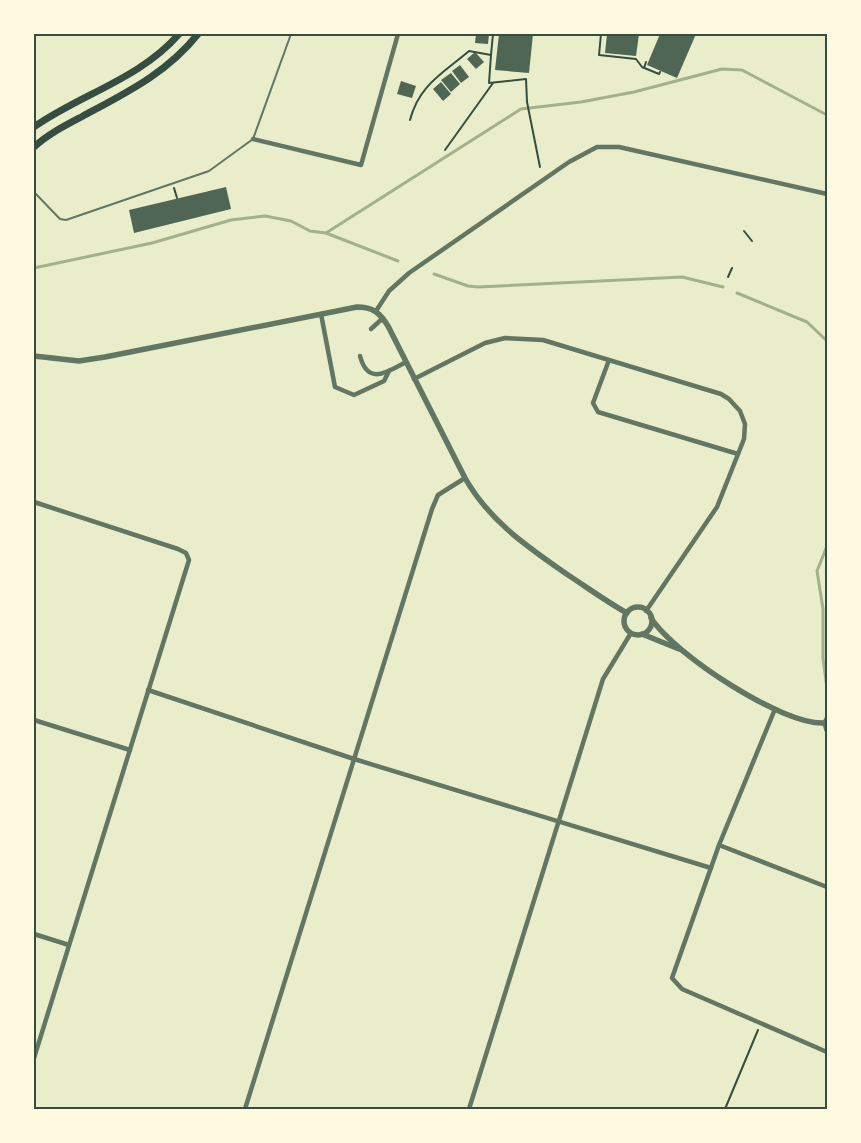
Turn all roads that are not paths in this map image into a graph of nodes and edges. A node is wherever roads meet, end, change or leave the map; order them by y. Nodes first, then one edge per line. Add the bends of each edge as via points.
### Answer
1 (179, 34) edge
2 (198, 34) edge
3 (291, 34) edge
4 (398, 34) edge
5 (34, 127) edge
6 (253, 139) junction
7 (34, 147) edge
8 (34, 192) edge
9 (827, 194) edge
10 (376, 311) junction
11 (321, 314) junction
12 (383, 318) junction
13 (371, 329) dead end
14 (34, 356) edge
15 (360, 356) dead end
16 (609, 360) junction
17 (406, 362) junction
18 (389, 371) junction
19 (414, 379) junction
20 (738, 454) junction
21 (465, 478) junction
22 (34, 502) edge
23 (646, 611) junction
24 (627, 613) junction
25 (651, 618) junction
26 (631, 633) junction
27 (642, 634) junction
28 (681, 650) junction
29 (148, 690) junction
30 (775, 709) junction
31 (34, 720) edge
32 (826, 721) edge
33 (827, 730) edge
34 (130, 750) junction
35 (354, 759) junction
36 (558, 822) junction
37 (719, 845) junction
38 (711, 868) junction
39 (827, 887) edge
40 (34, 934) edge
41 (69, 945) junction
42 (827, 1052) edge
43 (34, 1058) edge
44 (245, 1109) edge
45 (469, 1109) edge

1 - 5 highway via 153,59 129,75
2 - 7 highway via 178,57 149,80 55,131
3 - 6 lane
4 - 6 street via 361,165
6 - 8 lane via 209,171 63,220
9 - 10 street via 619,147 596,147 569,162 408,273 389,291
10 - 11 street via 357,307
10 - 12 street
11 - 14 street via 96,358 79,360
11 - 18 street via 336,387 354,395 384,381
12 - 13 street
12 - 17 street
15 - 18 street via 372,374 379,376
16 - 19 street via 543,340 505,338 485,343
16 - 20 street via 729,399 740,411 745,424
16 - 20 street via 593,403 598,412
17 - 18 street
17 - 19 street
19 - 21 street
20 - 23 street via 717,507
21 - 24 street via 475,495 514,538
21 - 35 street via 438,495 432,509
22 - 29 street via 188,555 186,572
23 - 24 street via 637,608
23 - 25 street
24 - 26 street via 624,624
25 - 27 street via 649,628
25 - 28 street
26 - 27 street
26 - 36 street via 603,679
27 - 28 street
28 - 30 street via 736,690
29 - 34 street
29 - 35 street
30 - 32 street via 817,724
30 - 37 street
31 - 34 street
32 - 33 street
34 - 41 street
35 - 36 street
35 - 44 street
36 - 38 street
36 - 45 street
37 - 38 street
37 - 39 street
38 - 42 street via 674,968 674,983
40 - 41 street
41 - 43 street

